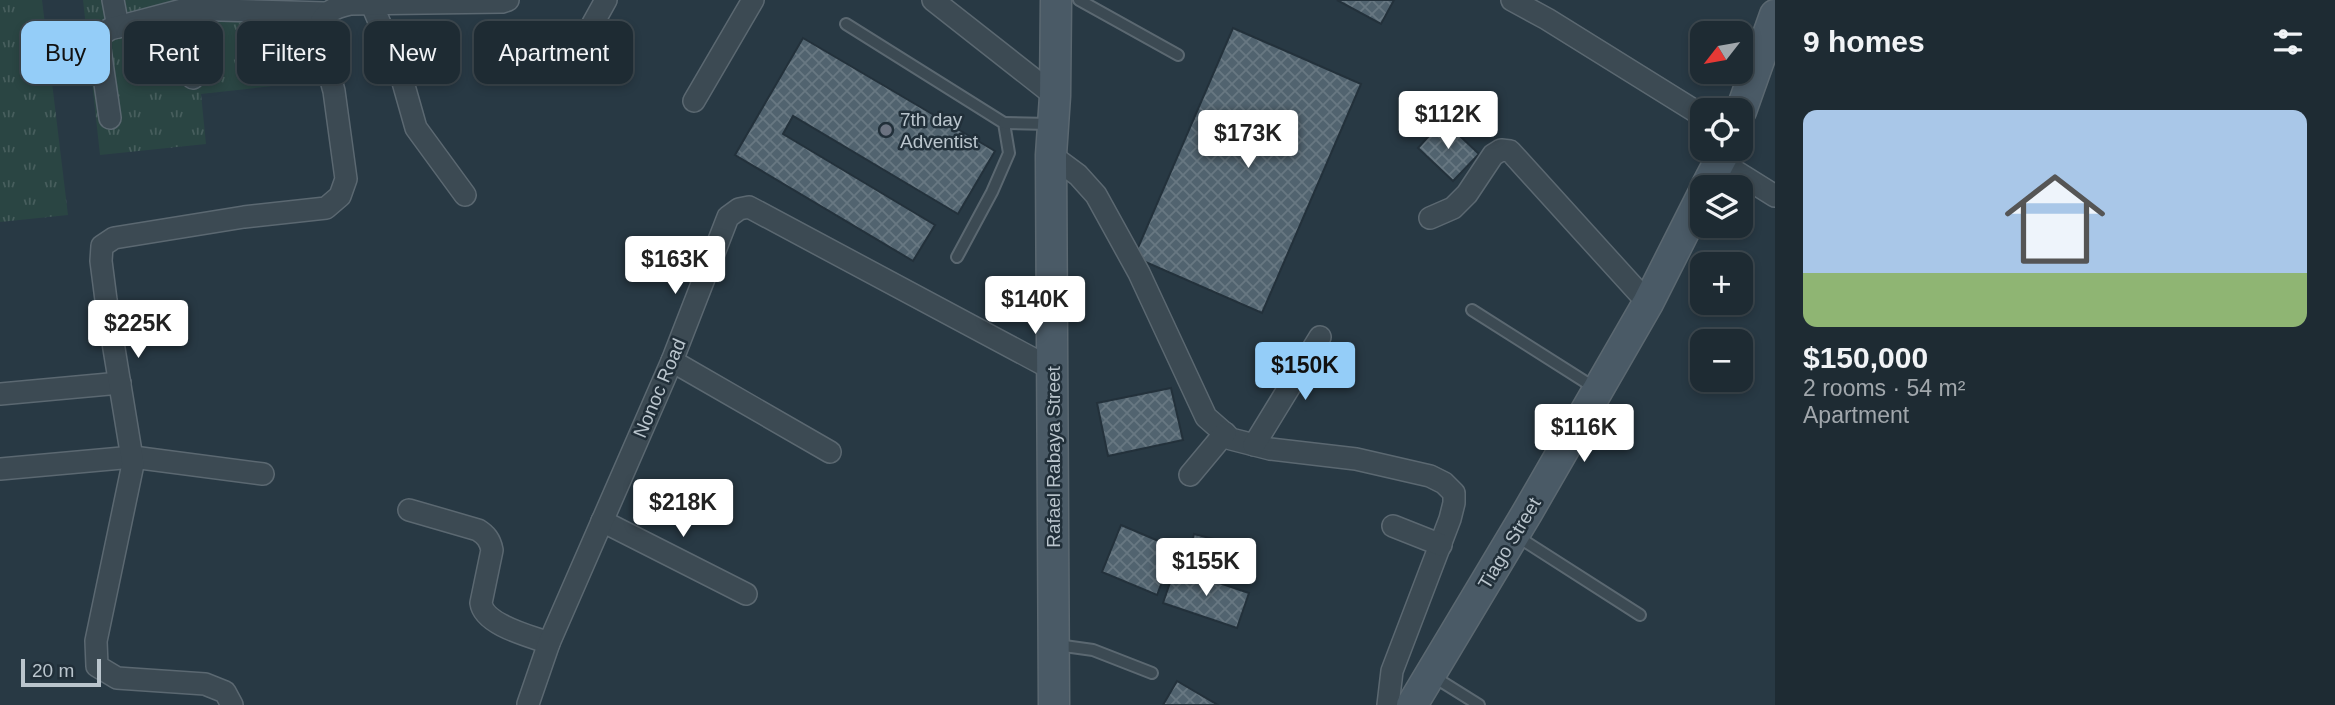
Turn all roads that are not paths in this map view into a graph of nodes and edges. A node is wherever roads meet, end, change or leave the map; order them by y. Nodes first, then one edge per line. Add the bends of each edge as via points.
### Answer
1 (113, 0) edge
2 (508, 0) edge
3 (606, 0) edge
4 (753, 0) edge
5 (933, 0) edge
6 (1056, 0) edge
7 (1079, 0) edge
8 (1512, 0) edge
9 (372, 5) junction
10 (186, 9) junction
11 (1551, 10) edge
12 (326, 13) junction
13 (1775, 15) edge
14 (187, 21) edge
15 (595, 21) edge
16 (846, 24) dead end
17 (118, 27) junction
18 (1178, 55) dead end
19 (1746, 98) edge
20 (694, 102) dead end
21 (1690, 107) edge
22 (1054, 110) junction
23 (110, 118) dead end
24 (1004, 123) junction
25 (1051, 155) junction
26 (1717, 166) edge
27 (465, 195) dead end
28 (1775, 195) edge
29 (1430, 218) dead end
30 (1690, 220) edge
31 (957, 257) dead end
32 (1648, 303) junction
33 (1472, 310) dead end
34 (1320, 337) dead end
35 (672, 361) junction
36 (1052, 369) junction
37 (120, 383) junction
38 (1598, 390) junction
39 (0, 394) edge
40 (1225, 433) junction
41 (1254, 445) junction
42 (830, 452) dead end
43 (133, 457) junction
44 (0, 469) edge
45 (263, 474) dead end
46 (1190, 475) dead end
47 (409, 510) dead end
48 (602, 522) junction
49 (1393, 526) dead end
50 (1514, 534) junction
51 (1441, 545) junction
52 (746, 594) dead end
53 (1640, 615) dead end
54 (549, 643) junction
55 (1054, 645) junction
56 (1152, 673) dead end
57 (1430, 674) junction
58 (528, 704) edge
59 (232, 705) edge
60 (1054, 705) edge
61 (1388, 705) edge
62 (1412, 705) edge
63 (1479, 705) edge

1 - 17 street
2 - 9 street
3 - 15 street
4 - 20 street
5 - 22 street
6 - 22 street, Rafael Rabaya Street
7 - 18 lane
8 - 11 street
9 - 12 street via 350,4
9 - 27 street via 399,68 416,128
10 - 12 street
10 - 14 street
10 - 17 street
11 - 21 street
12 - 37 street via 318,33 334,92 346,178 340,196 326,208 114,238 102,246
13 - 19 street
16 - 24 lane
17 - 23 street via 102,34 99,42
22 - 24 lane
22 - 25 street, Rafael Rabaya Street
24 - 31 lane via 1009,153
25 - 36 street, Rafael Rabaya Street
25 - 40 street via 1096,195 1206,417
26 - 28 street
29 - 32 street via 1460,201 1493,155 1510,151
30 - 32 street, Tiago Street
32 - 38 street, Tiago Street
33 - 38 lane
34 - 41 street
35 - 36 street, Nonoc Road via 728,217 749,207
35 - 42 street
35 - 48 street, Nonoc Road
36 - 55 street, Rafael Rabaya Street
37 - 39 street
37 - 43 street
38 - 50 street, Tiago Street
40 - 41 street
40 - 46 street
41 - 51 street via 1356,459 1437,479 1454,493
43 - 44 street
43 - 45 street
43 - 59 street via 96,641 97,666 117,678 205,684 225,692
47 - 54 street via 485,534 492,550 482,610 494,621
48 - 52 street
48 - 54 street, Nonoc Road
49 - 51 street
50 - 53 lane
50 - 57 street, Tiago Street
51 - 61 street via 1392,671
54 - 58 street, Nonoc Road
55 - 56 lane via 1093,650
55 - 60 street, Rafael Rabaya Street
57 - 62 street, Tiago Street
57 - 63 lane

